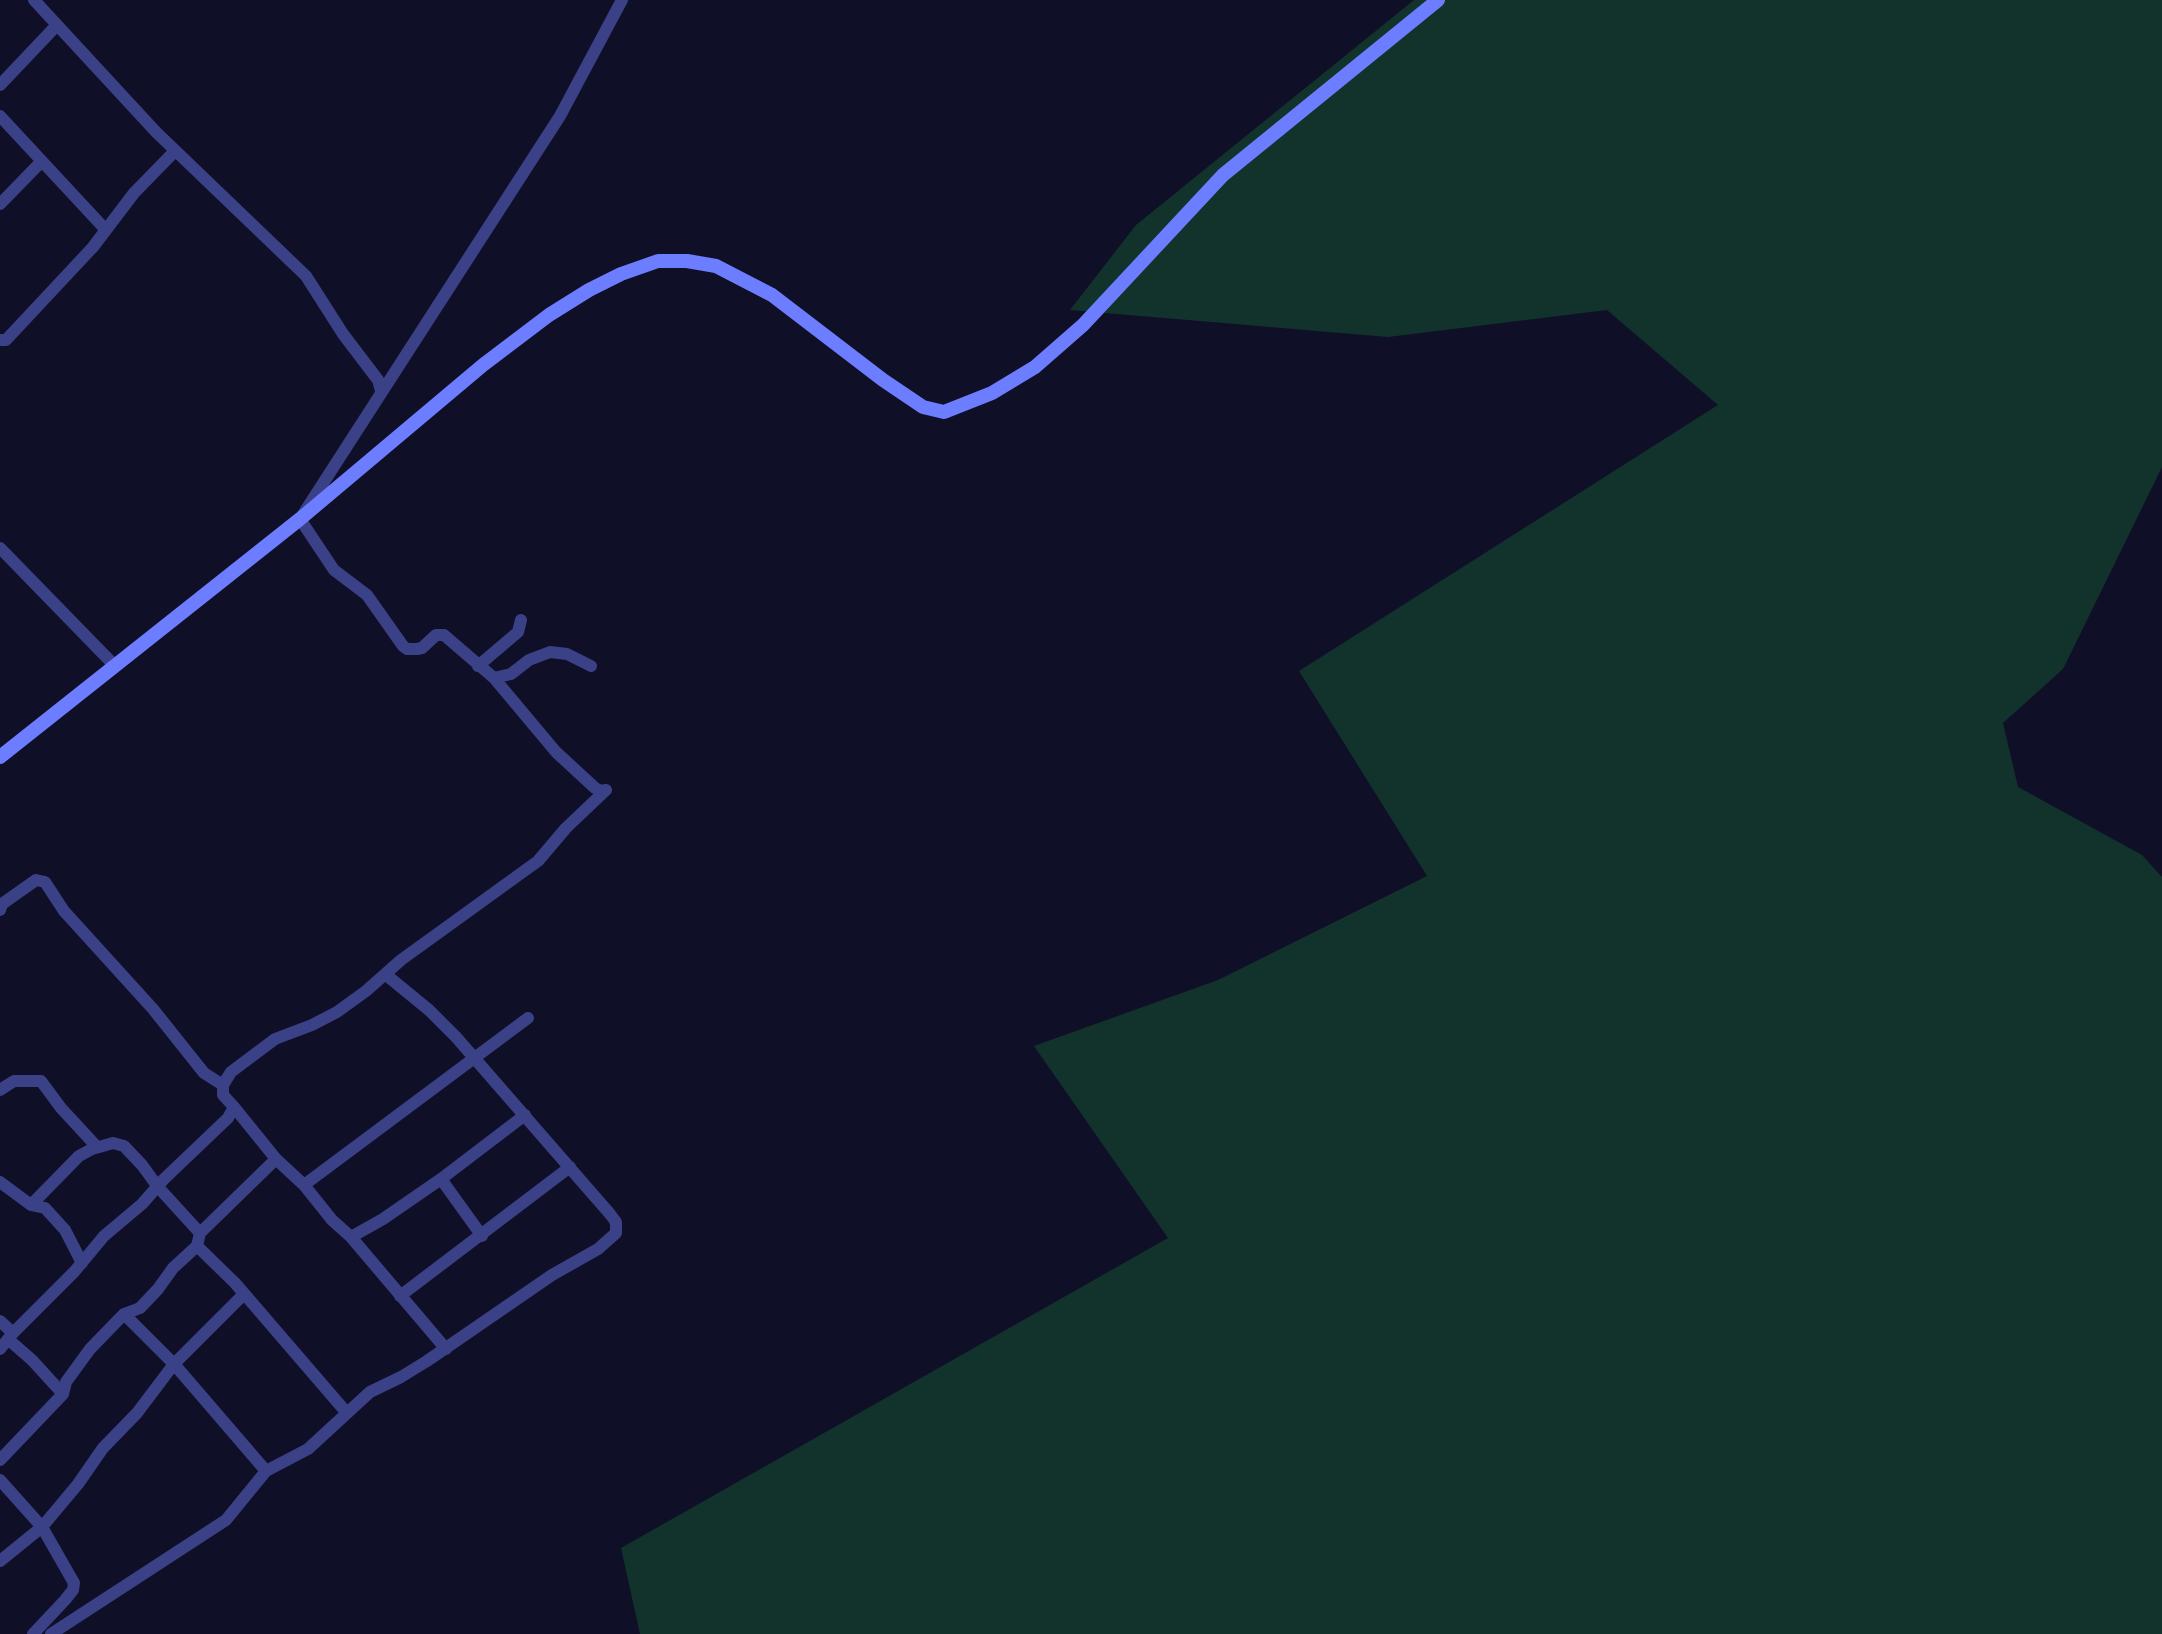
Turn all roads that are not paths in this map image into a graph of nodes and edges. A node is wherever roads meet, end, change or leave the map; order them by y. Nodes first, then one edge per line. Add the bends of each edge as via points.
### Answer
1 (34, 0) edge
2 (622, 0) edge
3 (1438, 0) edge
4 (57, 25) junction
5 (0, 85) edge
6 (0, 116) edge
7 (175, 151) junction
8 (41, 162) junction
9 (0, 204) edge
10 (105, 229) junction
11 (0, 340) edge
12 (381, 391) junction
13 (300, 519) junction
14 (0, 548) edge
15 (521, 620) dead end
16 (115, 666) junction
17 (478, 666) junction
18 (591, 666) dead end
19 (494, 678) junction
20 (1, 754) edge
21 (0, 910) edge
22 (385, 974) junction
23 (528, 1018) dead end
24 (475, 1059) junction
25 (223, 1085) junction
26 (0, 1090) edge
27 (234, 1107) junction
28 (525, 1115) junction
29 (97, 1147) junction
30 (276, 1159) junction
31 (570, 1167) junction
32 (441, 1179) junction
33 (0, 1182) edge
34 (304, 1185) junction
35 (158, 1187) junction
36 (31, 1205) junction
37 (482, 1236) junction
38 (351, 1237) junction
39 (199, 1239) junction
40 (82, 1263) junction
41 (244, 1294) junction
42 (400, 1296) junction
43 (124, 1314) junction
44 (0, 1321) edge
45 (7, 1340) edge
46 (446, 1349) junction
47 (174, 1364) junction
48 (63, 1394) junction
49 (346, 1412) junction
50 (0, 1460) edge
51 (266, 1471) junction
52 (0, 1480) edge
53 (41, 1527) junction
54 (0, 1561) edge
55 (33, 1634) edge
56 (51, 1634) edge

1 - 4 street
2 - 12 street via 560,116
3 - 13 main road via 1223,175 1083,325 1035,367 992,393 944,412 923,407 772,295 716,266 658,261 621,274 549,315
4 - 5 street
4 - 7 street
6 - 8 street
7 - 10 street
7 - 12 street via 306,276
8 - 9 street
8 - 10 street
10 - 11 street via 6,340
12 - 13 street
13 - 16 main road
13 - 17 street via 334,570 367,595 407,649 422,648 442,635
14 - 16 street
15 - 17 street via 518,632
16 - 20 main road
17 - 19 street
18 - 19 street via 567,654 550,652
19 - 22 street via 556,752 595,788 606,790 538,861
21 - 25 street via 36,880 45,882 64,911 204,1073
22 - 24 street via 437,1017
22 - 25 street via 337,1012 262,1047 231,1072
23 - 24 street
24 - 28 street
24 - 34 street
25 - 27 street via 223,1095
26 - 29 street via 14,1081 41,1081
27 - 30 street
27 - 35 street
28 - 31 street
28 - 32 street
29 - 35 street via 124,1146
29 - 36 street via 79,1156
30 - 34 street
30 - 39 street
31 - 37 street
31 - 46 street via 616,1222 617,1233
32 - 37 street
32 - 38 street
33 - 36 street
34 - 38 street
35 - 39 street
35 - 40 street via 104,1236
36 - 40 street via 45,1208 65,1230
37 - 42 street
38 - 42 street
39 - 41 street
39 - 43 street via 140,1308
40 - 45 street
41 - 47 street
41 - 49 street
42 - 46 street
43 - 47 street
43 - 48 street via 85,1356
44 - 45 street
45 - 48 street
46 - 49 street via 370,1392
47 - 51 street
47 - 53 street
48 - 50 street
49 - 51 street via 308,1449
51 - 56 street via 226,1520
52 - 53 street
53 - 54 street
53 - 55 street via 74,1583 65,1600

